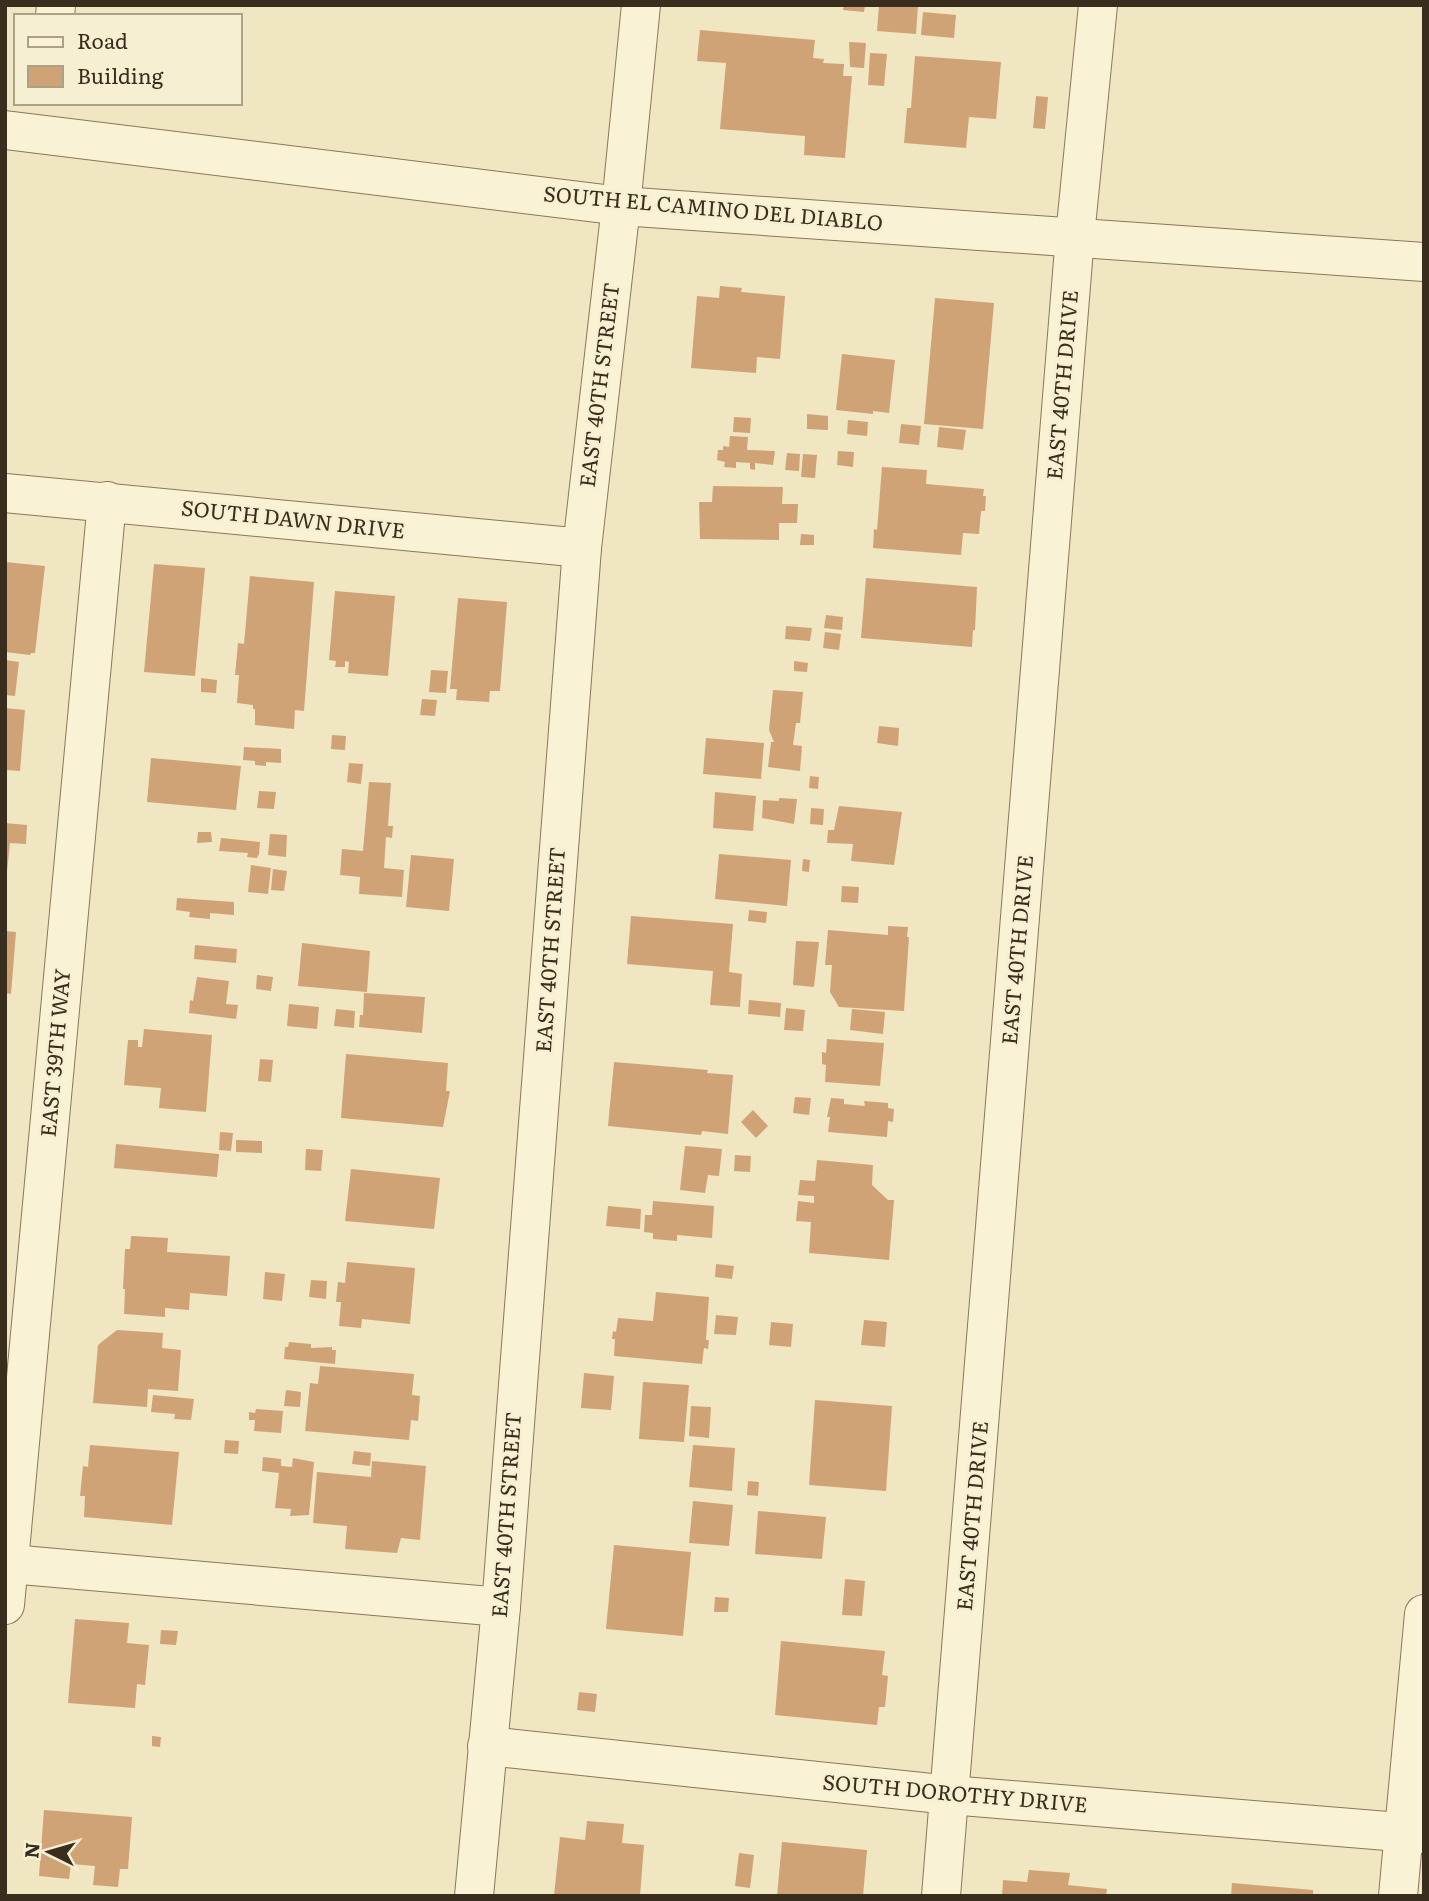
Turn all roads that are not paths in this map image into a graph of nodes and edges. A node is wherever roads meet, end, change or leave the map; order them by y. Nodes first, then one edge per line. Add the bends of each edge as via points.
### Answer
1 (641, 5) edge
2 (1097, 5) edge
3 (44, 118) edge
4 (5, 130) edge
5 (621, 206) junction
6 (1075, 236) junction
7 (1424, 262) edge
8 (5, 493) edge
9 (107, 501) junction
10 (582, 548) junction
11 (10, 1564) junction
12 (5, 1605) edge
13 (500, 1607) junction
14 (1424, 1614) edge
15 (487, 1746) junction
16 (950, 1795) junction
17 (1414, 1833) edge
18 (474, 1896) edge
19 (941, 1896) edge
20 (1398, 1896) edge

1 - 5 street, EAST 40TH STREET
2 - 6 street, EAST 40TH DRIVE
3 - 4 street, SOUTH EL CAMINO DEL DIABLO
3 - 5 street, SOUTH EL CAMINO DEL DIABLO
5 - 6 street, SOUTH EL CAMINO DEL DIABLO
5 - 10 street, EAST 40TH STREET
6 - 7 street, SOUTH EL CAMINO DEL DIABLO
6 - 16 street, EAST 40TH DRIVE
8 - 9 street, SOUTH DAWN DRIVE
9 - 10 street, SOUTH DAWN DRIVE
9 - 11 street, EAST 39TH WAY
10 - 13 street, EAST 40TH STREET
11 - 12 street, EAST 39TH WAY
11 - 13 street
13 - 15 street, EAST 40TH STREET
14 - 17 street
15 - 16 street, SOUTH DOROTHY DRIVE
15 - 18 street, EAST 40TH STREET
16 - 17 street, SOUTH DOROTHY DRIVE
16 - 19 street, EAST 40TH DRIVE
17 - 20 street

